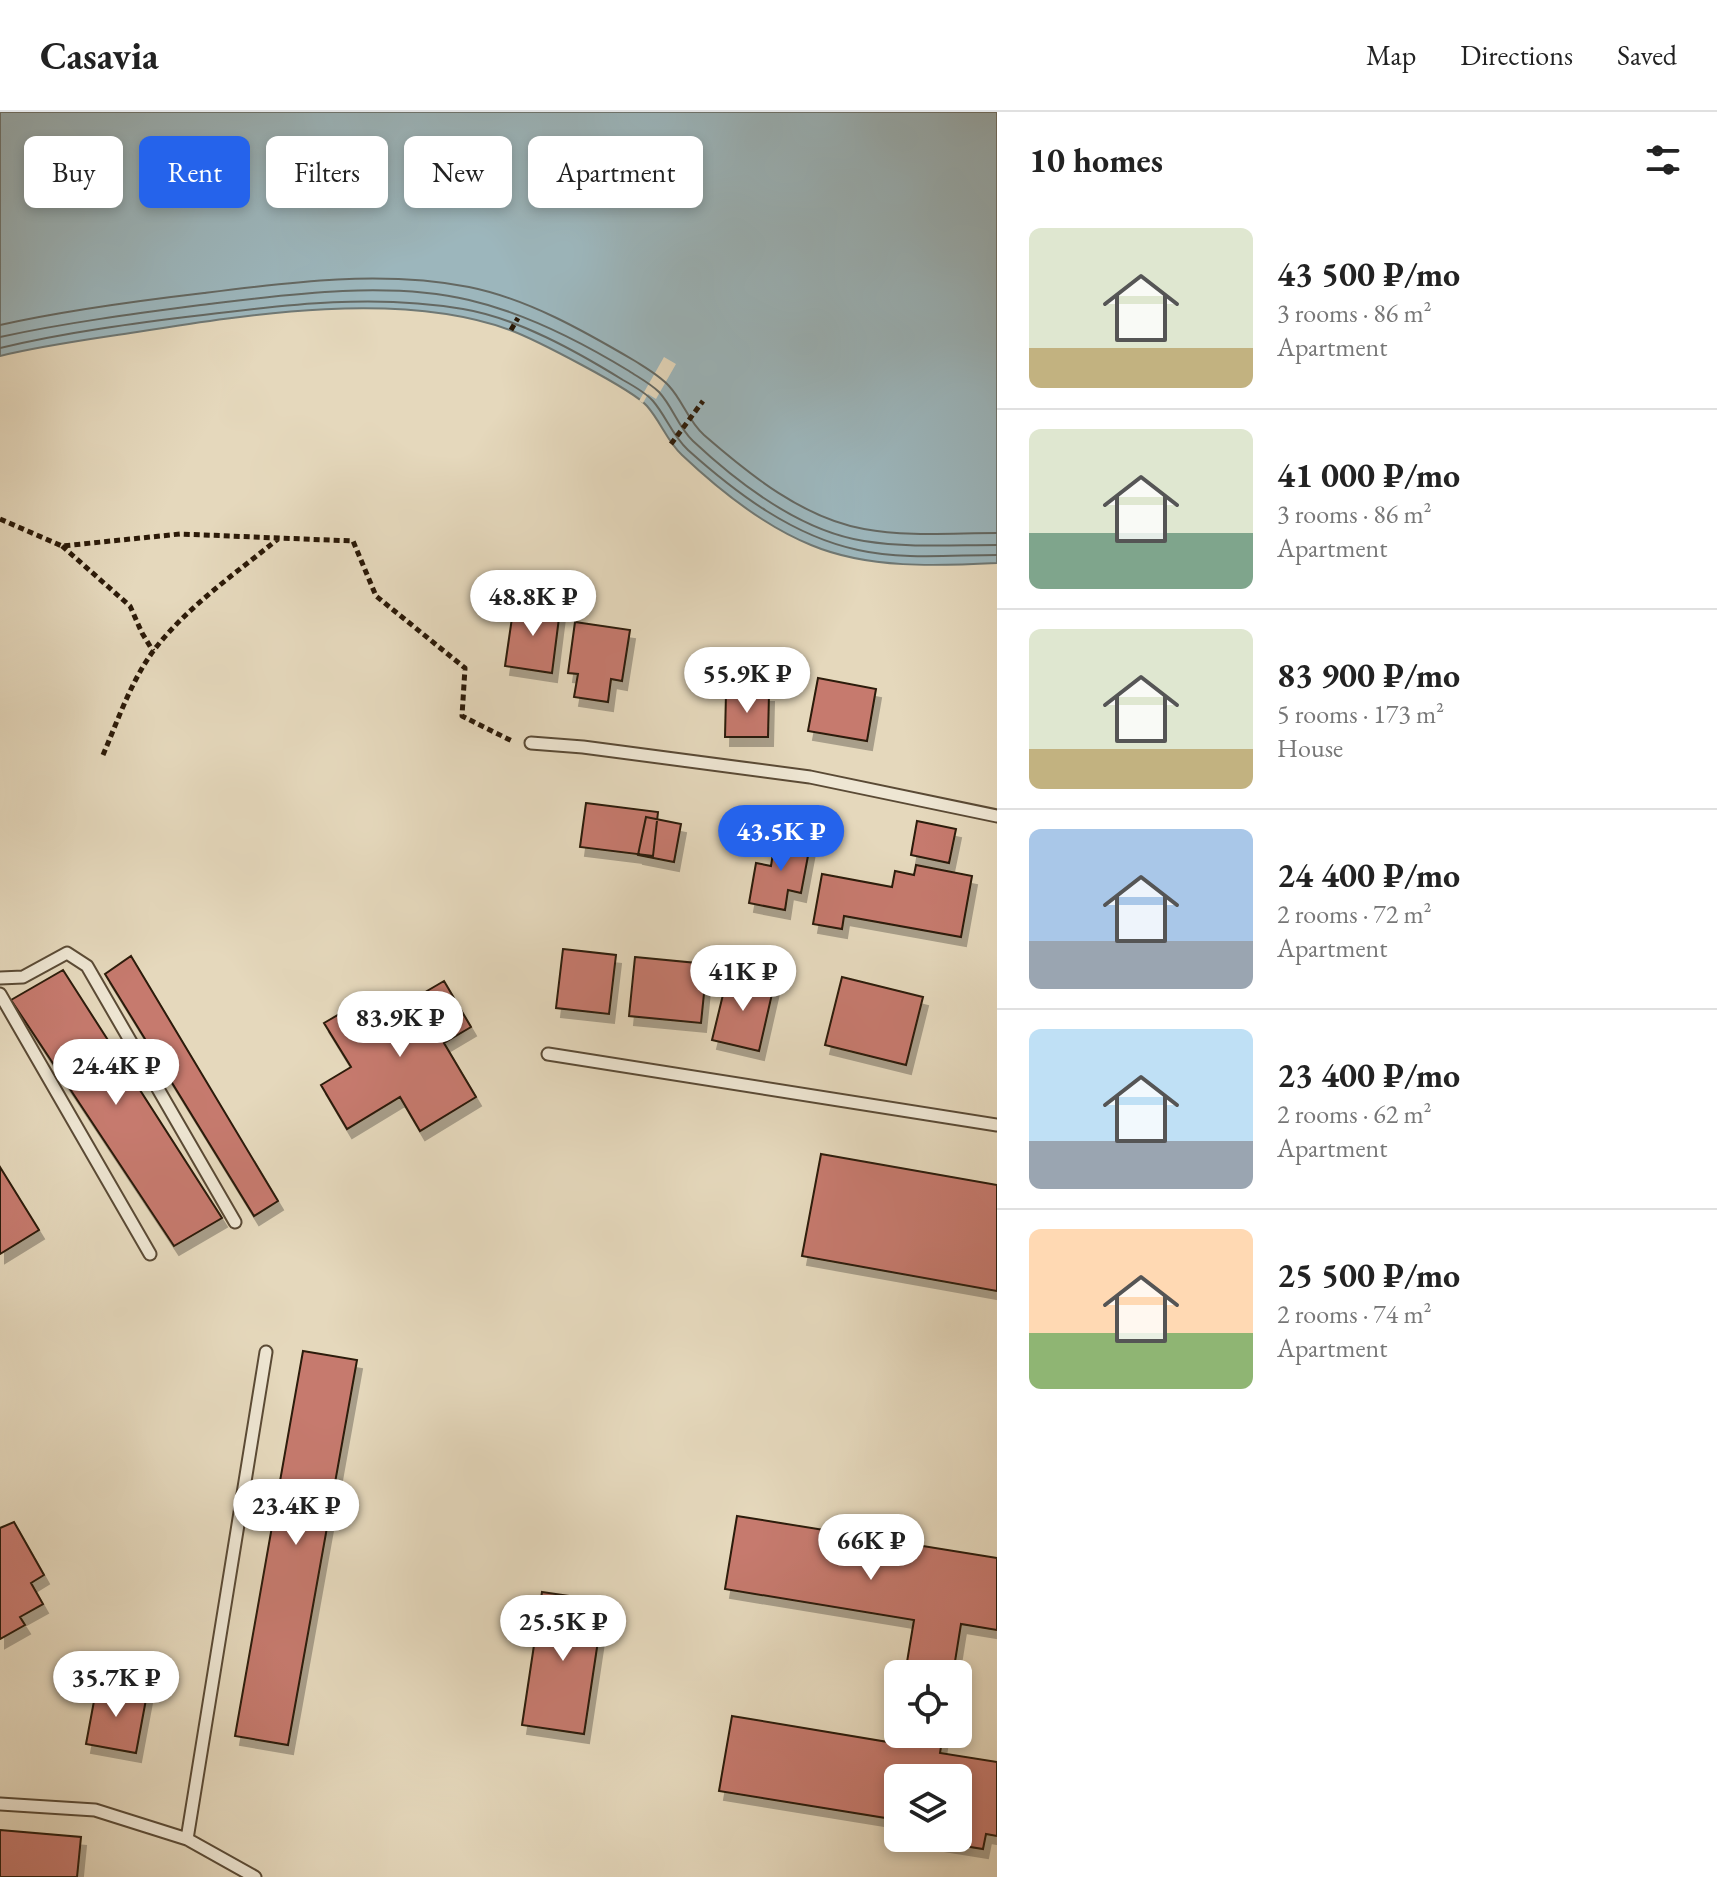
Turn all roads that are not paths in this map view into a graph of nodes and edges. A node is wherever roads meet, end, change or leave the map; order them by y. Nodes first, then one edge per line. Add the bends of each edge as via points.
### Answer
1 (531, 743) dead end
2 (997, 816) edge
3 (0, 978) edge
4 (0, 994) edge
5 (548, 1054) dead end
6 (997, 1125) edge
7 (235, 1222) dead end
8 (150, 1254) dead end
9 (266, 1352) dead end
10 (0, 1804) edge
11 (187, 1839) junction
12 (255, 1877) edge

1 - 2 lane via 810,777
3 - 7 lane via 23,977 67,953 87,966
4 - 8 lane
5 - 6 lane
9 - 11 lane
10 - 11 lane via 95,1810
11 - 12 lane

